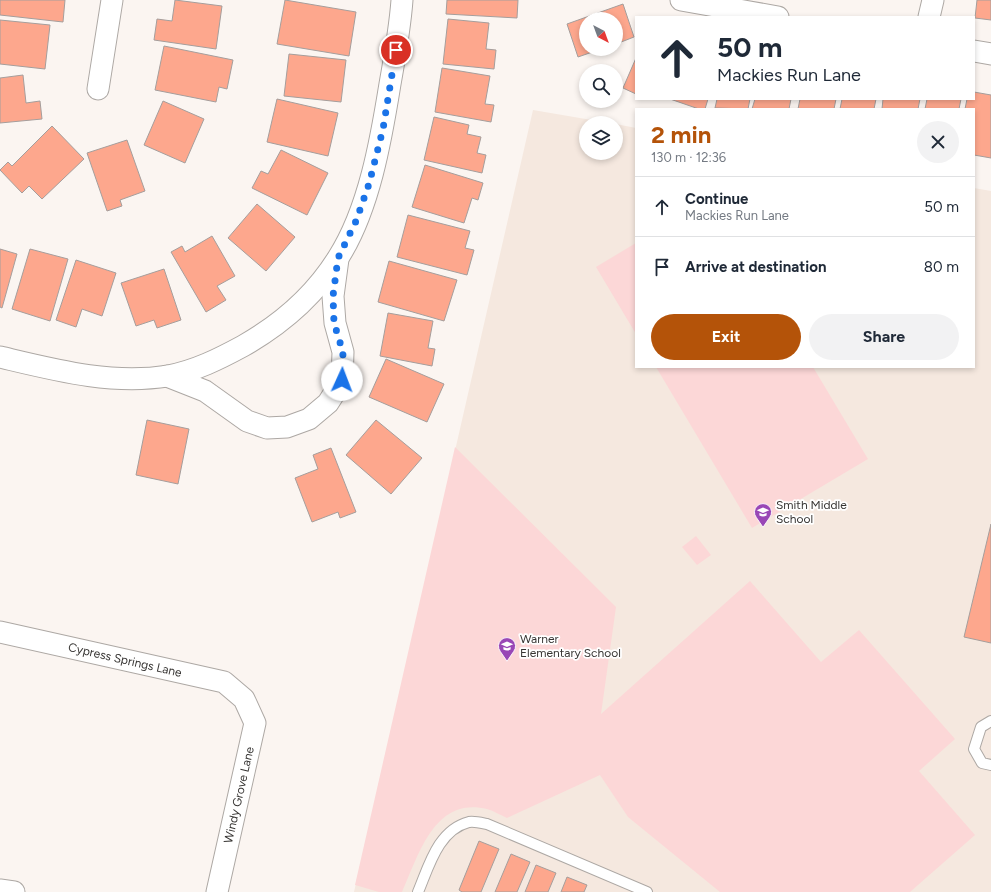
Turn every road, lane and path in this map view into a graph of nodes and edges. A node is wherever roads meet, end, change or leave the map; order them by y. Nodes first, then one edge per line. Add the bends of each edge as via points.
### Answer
1 (112, 0) edge
2 (402, 0) edge
3 (681, 0) edge
4 (933, 0) edge
5 (772, 16) edge
6 (929, 16) edge
7 (975, 51) edge
8 (991, 54) edge
9 (98, 89) dead end
10 (338, 258) junction
11 (0, 357) edge
12 (167, 376) junction
13 (0, 632) edge
14 (244, 699) joint
15 (991, 721) edge
16 (991, 765) edge
17 (0, 890) edge
18 (14, 892) edge
19 (217, 892) edge
20 (418, 892) edge
21 (647, 892) edge

1 - 9 street
2 - 10 street via 383,129 369,184 356,221
3 - 5 street
4 - 6 street
7 - 8 street
10 - 12 street via 314,289 259,337 199,368
10 - 12 street via 333,296 334,323 343,352 342,380 328,403 310,419 287,427 267,428 247,421 205,391
11 - 12 street via 78,375 122,378
13 - 14 street, Cypress Springs Lane via 224,682
14 - 19 street, Windy Grove Lane via 255,723
15 - 16 lane via 981,727 974,749 982,763
17 - 18 street
20 - 21 lane via 438,846 452,829 470,822 487,824

